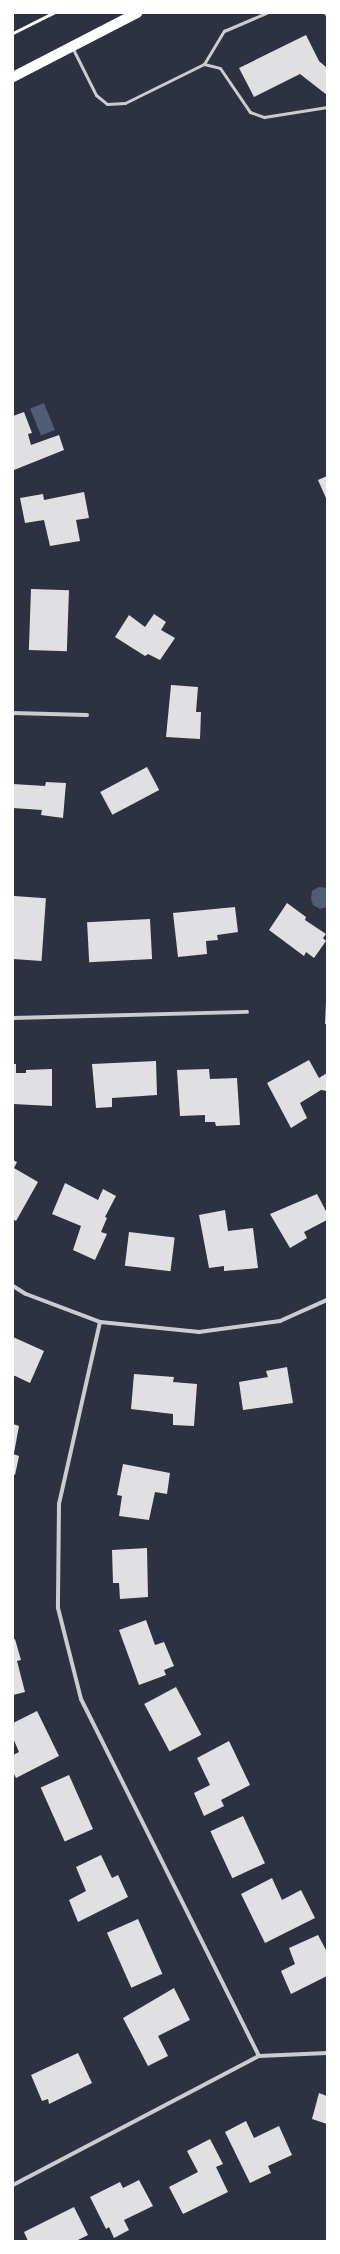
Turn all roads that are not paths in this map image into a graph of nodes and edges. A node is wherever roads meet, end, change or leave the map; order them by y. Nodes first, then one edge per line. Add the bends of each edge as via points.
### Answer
1 (137, 13) edge
2 (266, 13) edge
3 (72, 47) junction
4 (204, 64) junction
5 (13, 77) edge
6 (327, 107) edge
7 (13, 713) edge
8 (87, 715) dead end
9 (247, 1012) dead end
10 (13, 1018) edge
11 (13, 1286) edge
12 (327, 1300) edge
13 (100, 1322) junction
14 (327, 2052) edge
15 (259, 2056) junction
16 (13, 2185) edge

1 - 3 main road
2 - 4 lane via 224,31
3 - 4 lane via 96,95 107,104 125,102
3 - 5 main road
4 - 6 lane via 220,68 250,112 264,117
7 - 8 street
9 - 10 street
11 - 13 street via 26,1294
12 - 13 street via 280,1321 199,1332
13 - 15 street via 59,1504 58,1608 81,1699
14 - 15 street
15 - 16 street

